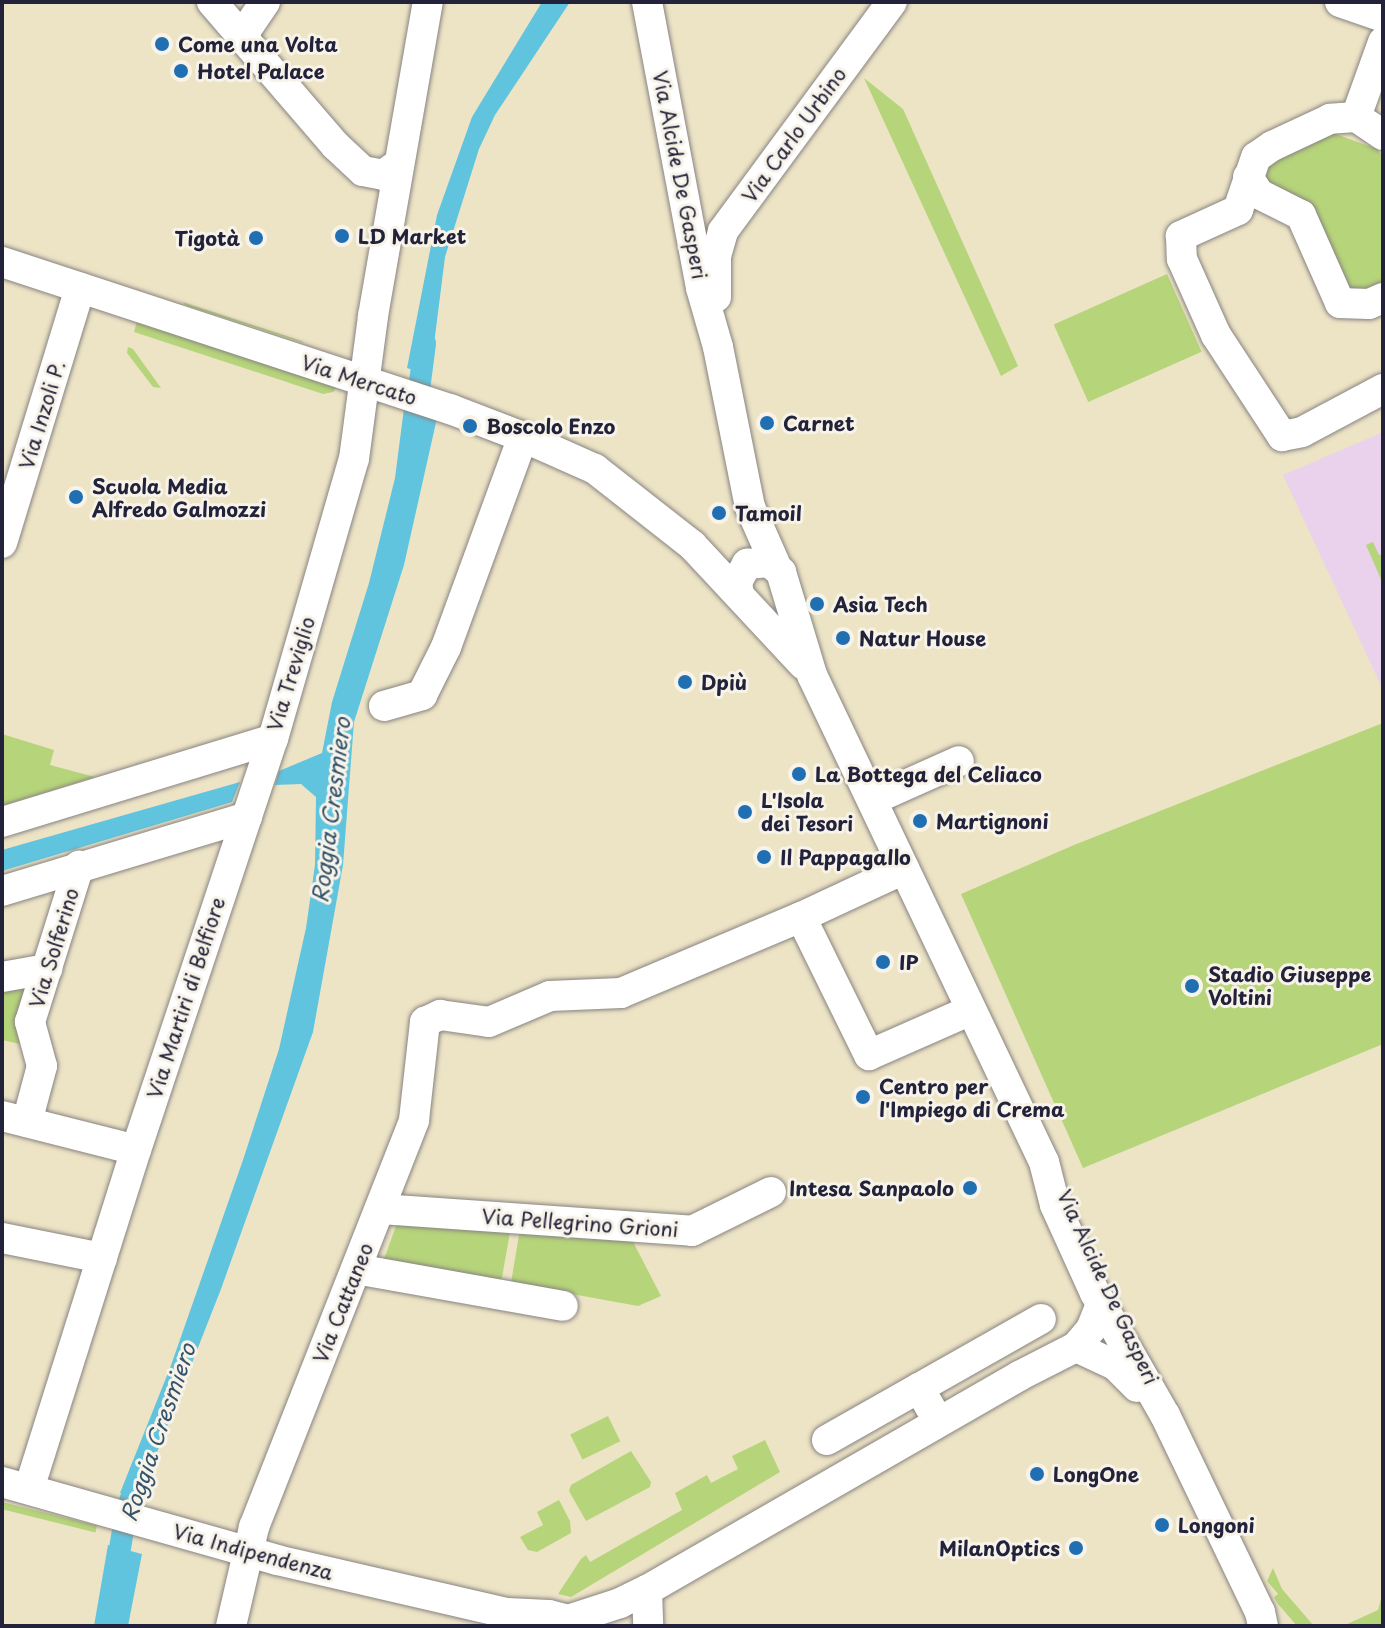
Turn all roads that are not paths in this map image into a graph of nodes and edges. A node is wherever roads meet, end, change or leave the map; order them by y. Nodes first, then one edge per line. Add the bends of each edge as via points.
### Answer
1 (212, 2) edge
2 (265, 2) edge
3 (428, 2) edge
4 (647, 2) edge
5 (892, 2) edge
6 (1340, 2) edge
7 (1383, 17) edge
8 (242, 36) junction
9 (1383, 42) edge
10 (1356, 117) junction
11 (1383, 134) edge
12 (399, 164) junction
13 (1248, 177) junction
14 (686, 205) junction
15 (723, 231) junction
16 (2, 262) edge
17 (80, 288) junction
18 (1383, 298) edge
19 (718, 347) junction
20 (376, 386) junction
21 (1383, 389) edge
22 (523, 437) junction
23 (2, 543) edge
24 (692, 545) junction
25 (769, 573) junction
26 (744, 600) junction
27 (812, 675) junction
28 (384, 706) dead end
29 (273, 739) junction
30 (959, 761) dead end
31 (872, 800) junction
32 (247, 817) junction
33 (2, 822) edge
34 (79, 866) junction
35 (904, 869) junction
36 (2, 891) edge
37 (801, 917) junction
38 (47, 969) junction
39 (2, 977) edge
40 (971, 1010) junction
41 (14, 1119) edge
42 (136, 1150) junction
43 (1044, 1162) junction
44 (771, 1192) dead end
45 (381, 1209) junction
46 (2, 1238) edge
47 (102, 1258) junction
48 (356, 1269) junction
49 (1101, 1304) junction
50 (563, 1306) dead end
51 (1041, 1319) dead end
52 (1076, 1347) junction
53 (919, 1388) junction
54 (1165, 1415) junction
55 (939, 1422) junction
56 (827, 1440) dead end
57 (15, 1486) edge
58 (243, 1565) junction
59 (647, 1590) junction
60 (518, 1619) edge
61 (1265, 1621) edge
62 (581, 1623) edge
63 (231, 1626) edge
64 (648, 1626) edge

1 - 8 street
2 - 8 street
3 - 12 street, Via Treviglio
4 - 14 street, Via Alcide De Gasperi
5 - 15 street, Via Carlo Urbino
6 - 7 street
8 - 12 street via 363,171 383,175
9 - 10 street
10 - 11 street
10 - 13 street via 1330,119 1272,146 1256,157
12 - 20 street, Via Treviglio
13 - 18 street via 1259,194 1301,215 1340,303 1369,304
13 - 21 street via 1238,210 1181,236 1182,259 1216,335 1267,418 1282,436 1302,432
14 - 15 street
14 - 19 street, Via Alcide De Gasperi
15 - 19 street, Via Alcide De Gasperi via 716,256
16 - 17 street, Via Mercato
17 - 20 street, Via Mercato
17 - 23 street, Via Inzoli P.
19 - 25 street, Via Alcide De Gasperi via 750,507
20 - 22 street, Via Mercato
20 - 29 street, Via Treviglio
22 - 24 street, Via Mercato via 595,469
22 - 28 street via 446,647 422,695
24 - 25 street, Via Mercato
24 - 26 street, Via Mercato
25 - 26 street via 737,582
25 - 26 street via 770,606
25 - 27 street, Via Alcide De Gasperi
26 - 27 street, Via Alcide De Gasperi
27 - 31 street, Via Alcide De Gasperi
29 - 32 street, Via Martiri di Belfiore
29 - 33 street, Via Treviglio
30 - 31 street
31 - 35 street, Via Alcide De Gasperi
32 - 34 street, Via Solferino
32 - 42 street, Via Martiri di Belfiore
34 - 36 street, Via Solferino
34 - 38 street, Via Solferino
35 - 37 street
35 - 40 street, Via Alcide De Gasperi
37 - 40 street via 869,1055
37 - 45 street, Via Cattaneo via 621,993 550,996 489,1022 440,1015 425,1022 414,1120
38 - 39 street
38 - 41 street, Via Solferino via 30,1022 42,1066
40 - 43 street, Via Alcide De Gasperi
41 - 42 street, Via Solferino
42 - 47 street, Via Martiri di Belfiore
43 - 49 street, Via Alcide De Gasperi via 1055,1205
43 - 54 street, Via Alcide De Gasperi via 1068,1194 1150,1367
44 - 45 street, Via Pellegrino Grioni via 692,1231
45 - 48 street, Via Cattaneo
46 - 47 street
47 - 57 street, Via Martiri di Belfiore
48 - 50 street
48 - 58 street, Via Cattaneo
49 - 52 street
49 - 54 street, Via Alcide De Gasperi
51 - 53 street
52 - 54 street via 1115,1365
52 - 55 street
53 - 55 street
53 - 56 street
54 - 61 street, Via Alcide De Gasperi
55 - 59 street
57 - 58 street, Via Indipendenza via 150,1524
58 - 60 street, Via Indipendenza
58 - 63 street, Via Cattaneo
59 - 62 street
59 - 64 street
60 - 62 street, Via Indipendenza

